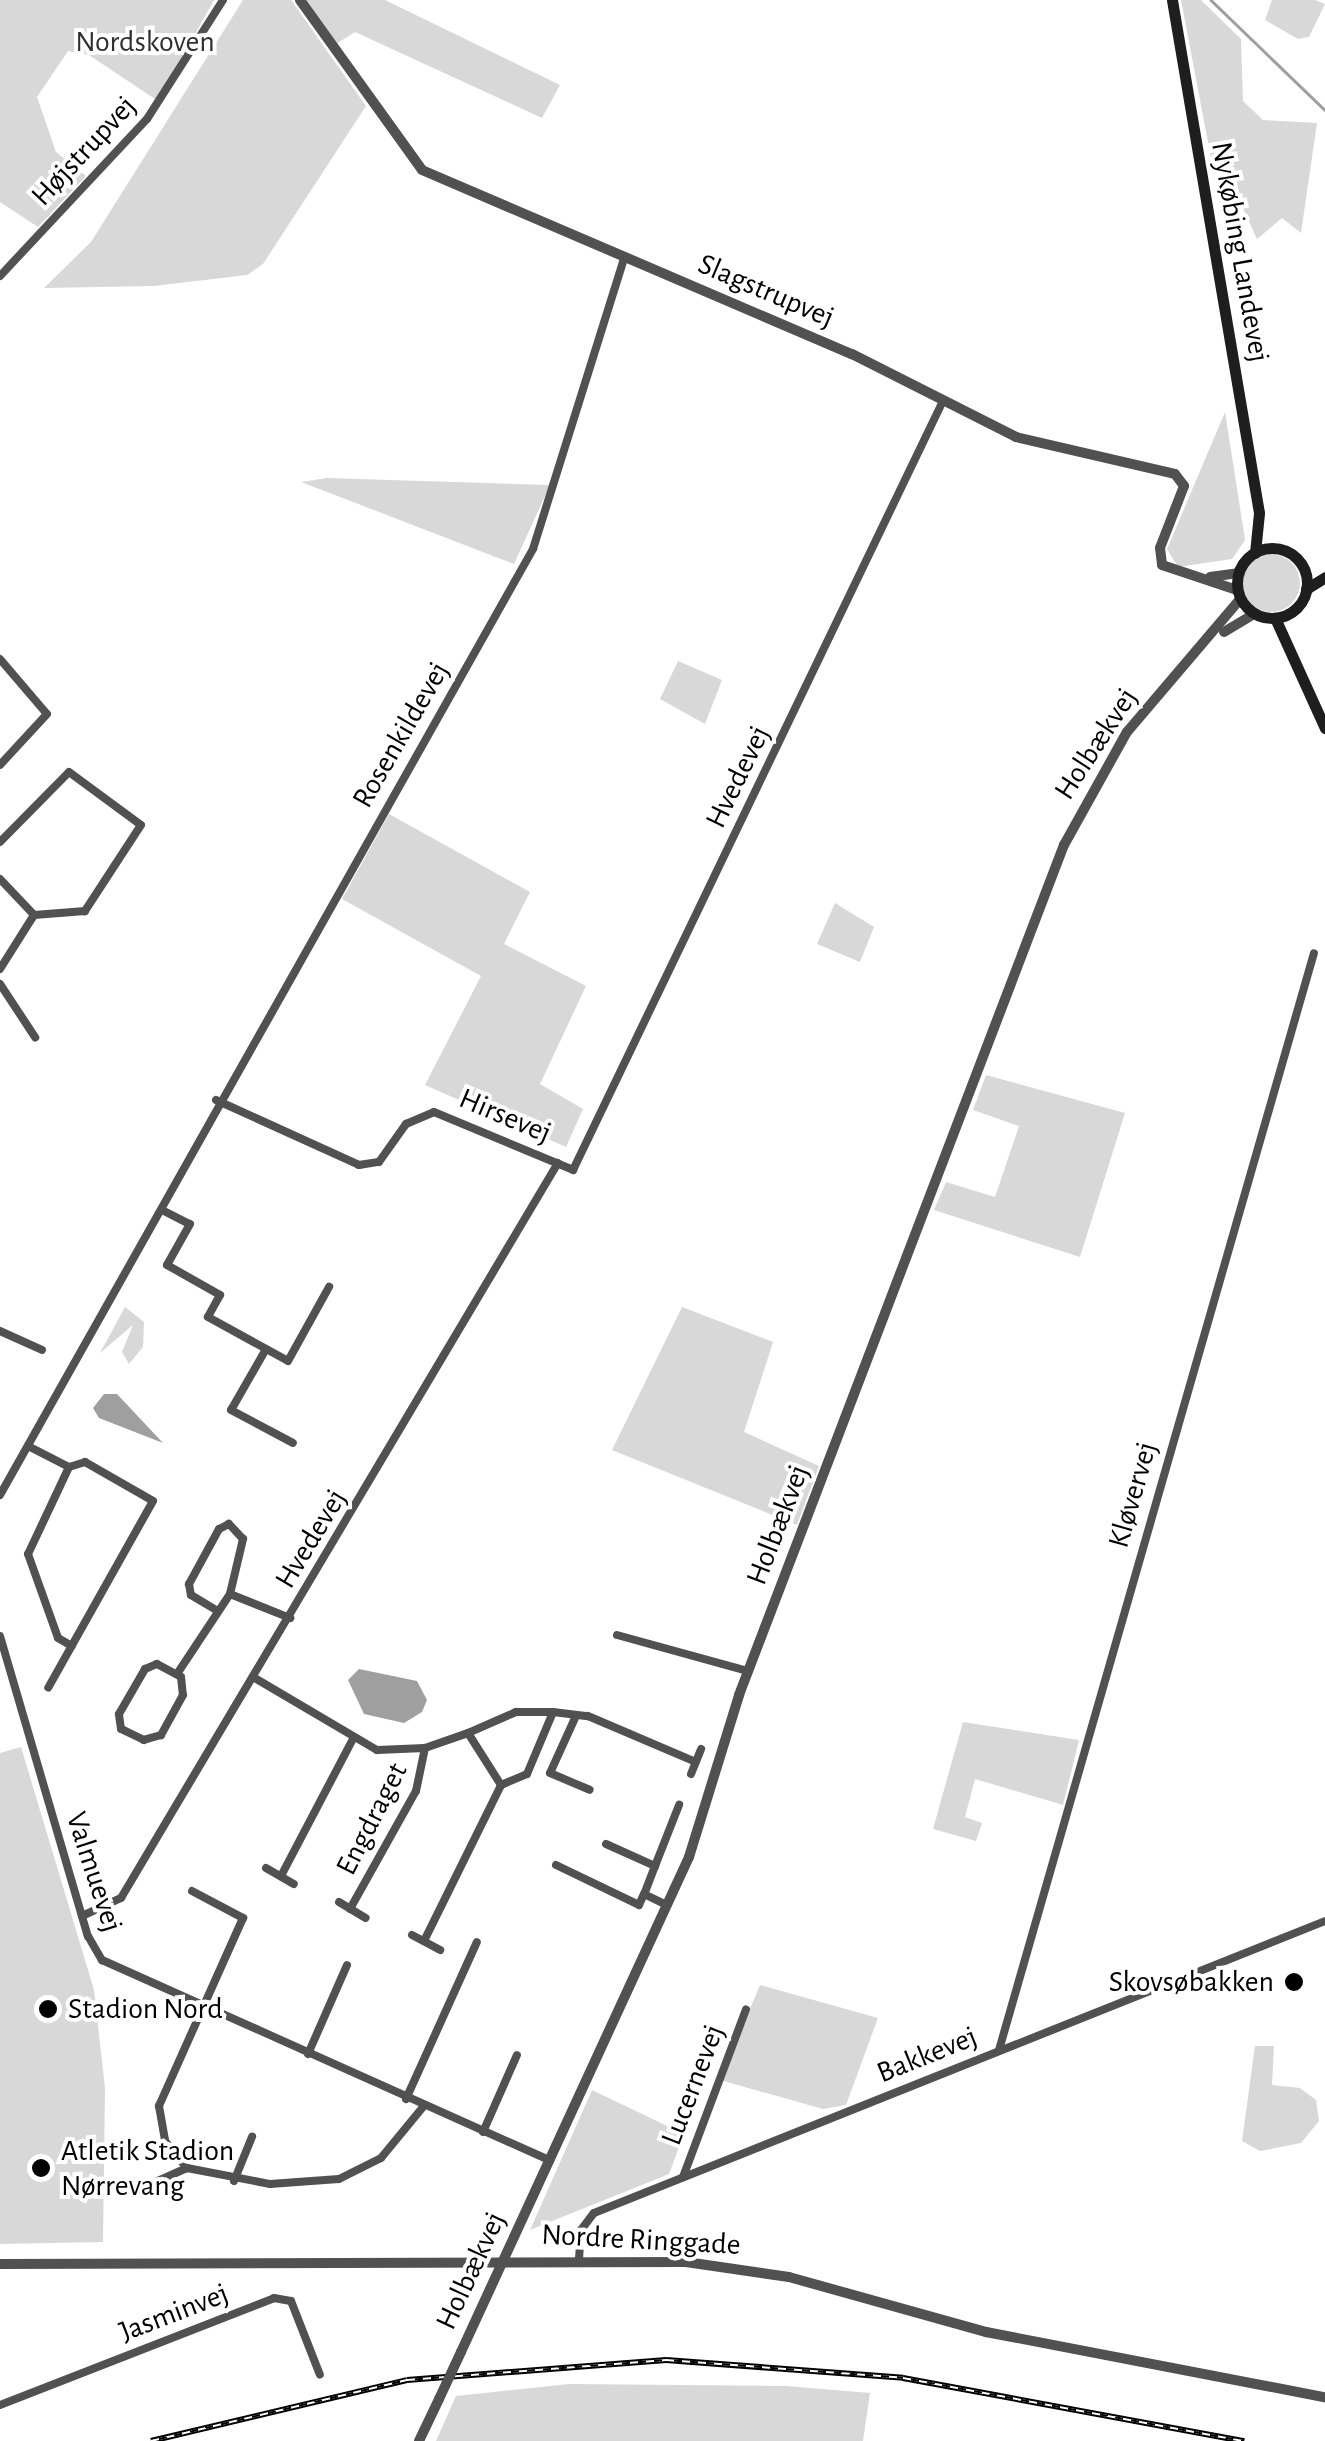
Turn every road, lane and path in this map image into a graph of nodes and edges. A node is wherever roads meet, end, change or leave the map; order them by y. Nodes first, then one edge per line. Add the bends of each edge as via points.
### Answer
1 (223, 0) edge
2 (300, 0) edge
3 (1172, 0) edge
4 (624, 258) junction
5 (0, 276) edge
6 (942, 404) junction
7 (1259, 513) junction
8 (1274, 548) junction
9 (1255, 552) junction
10 (1303, 569) junction
11 (1238, 573) junction
12 (1325, 574) edge
13 (1180, 577) junction
14 (1306, 588) junction
15 (1239, 594) junction
16 (1292, 612) junction
17 (1254, 614) junction
18 (1274, 618) junction
19 (1207, 644) junction
20 (0, 659) edge
21 (1299, 661) junction
22 (1325, 728) edge
23 (0, 765) edge
24 (0, 842) edge
25 (0, 879) edge
26 (34, 916) junction
27 (1314, 953) dead end
28 (0, 969) edge
29 (0, 984) edge
30 (35, 1037) dead end
31 (216, 1100) junction
32 (558, 1163) junction
33 (573, 1170) joint
34 (162, 1210) junction
35 (329, 1288) dead end
36 (1, 1332) edge
37 (266, 1349) junction
38 (42, 1350) dead end
39 (293, 1443) dead end
40 (28, 1446) junction
41 (68, 1467) junction
42 (0, 1495) edge
43 (230, 1594) junction
44 (216, 1610) junction
45 (290, 1618) junction
46 (617, 1635) dead end
47 (0, 1636) edge
48 (72, 1646) junction
49 (748, 1671) junction
50 (176, 1674) junction
51 (254, 1677) junction
52 (48, 1688) dead end
53 (553, 1712) junction
54 (575, 1718) junction
55 (468, 1734) junction
56 (354, 1738) junction
57 (425, 1748) junction
58 (702, 1749) dead end
59 (696, 1762) junction
60 (691, 1774) dead end
61 (501, 1785) junction
62 (590, 1790) dead end
63 (679, 1806) dead end
64 (606, 1844) dead end
65 (556, 1864) dead end
66 (655, 1866) junction
67 (266, 1868) dead end
68 (281, 1876) junction
69 (294, 1884) dead end
70 (192, 1891) dead end
71 (644, 1894) junction
72 (339, 1902) dead end
73 (667, 1905) junction
74 (350, 1909) junction
75 (82, 1916) junction
76 (366, 1918) dead end
77 (1325, 1921) edge
78 (412, 1934) dead end
79 (424, 1941) junction
80 (477, 1942) dead end
81 (440, 1950) dead end
82 (347, 1966) dead end
83 (197, 2006) junction
84 (746, 2009) dead end
85 (999, 2050) junction
86 (308, 2054) junction
87 (517, 2055) dead end
88 (406, 2099) junction
89 (423, 2107) junction
90 (483, 2132) junction
91 (252, 2137) dead end
92 (550, 2160) junction
93 (187, 2168) junction
94 (682, 2177) junction
95 (234, 2181) junction
96 (133, 2192) dead end
97 (579, 2259) junction
98 (503, 2260) junction
99 (0, 2264) edge
100 (320, 2375) dead end
101 (1325, 2397) edge
102 (0, 2405) edge
103 (419, 2441) edge

1 - 5 street, Højstrupvej via 147,119
2 - 4 street, Slagstrupvej via 422,170
3 - 7 main road, Nykøbing Landevej
4 - 6 street, Slagstrupvej via 852,354
4 - 31 street, Rosenkildevej via 533,549
6 - 13 street, Slagstrupvej via 1035,444 1180,477 1183,491 1159,554
6 - 33 street, Hvedevej
7 - 8 main road, Nykøbing Landevej
7 - 9 main road, Nykøbing Landevej
8 - 9 main road
8 - 10 main road
9 - 11 main road
10 - 12 main road
10 - 14 main road
11 - 13 street
11 - 15 main road
12 - 14 main road
13 - 15 street
14 - 16 main road
15 - 17 main road
15 - 19 street, Holbækvej
16 - 18 main road
16 - 21 main road
17 - 18 main road
17 - 19 street, Holbækvej
18 - 21 main road
19 - 49 street, Holbækvej via 1127,732 1071,830
20 - 23 street via 48,714
21 - 22 main road
24 - 26 street via 69,772 141,825 86,912
25 - 26 street
26 - 28 street
27 - 85 street, Kløvervej
29 - 30 street
31 - 32 street, Hirsevej via 359,1165 379,1162 406,1124 434,1112
31 - 34 street, Rosenkildevej
32 - 33 street, Hirsevej
32 - 45 street, Hvedevej
34 - 37 street via 190,1224 167,1264 220,1295 208,1317
34 - 40 street, Rosenkildevej
35 - 37 street via 288,1361
36 - 38 street
37 - 39 street via 231,1410
40 - 41 street
40 - 42 street, Rosenkildevej
41 - 48 street via 28,1554 58,1638
41 - 48 street via 85,1462 148,1492 154,1506
43 - 44 street
43 - 44 street via 242,1540 230,1524 189,1584 191,1595
43 - 45 street
44 - 50 street
45 - 51 street, Hvedevej
46 - 49 street
47 - 75 street, Valmuevej
48 - 52 street
49 - 73 street, Holbækvej
50 - 50 street via 183,1695 161,1736 144,1740 121,1729 119,1714 145,1669 157,1664
51 - 56 street, Engdraget via 337,1721
51 - 75 street, Hvedevej via 121,1898
53 - 54 street, Engdraget
53 - 55 street, Engdraget via 516,1712
53 - 61 street via 527,1774
54 - 59 street, Engdraget via 588,1716
54 - 62 street via 550,1774
55 - 57 street, Engdraget
55 - 61 street
56 - 57 street, Engdraget via 386,1752
56 - 68 street, Engdraget
57 - 74 street, Engdraget via 416,1791
58 - 59 street
59 - 60 street
61 - 79 street
63 - 66 street
64 - 66 street
65 - 71 street via 640,1905
66 - 71 street
67 - 68 street, Engdraget
68 - 69 street, Engdraget
70 - 83 street via 246,1920
71 - 73 street
72 - 74 street, Engdraget
73 - 92 street, Holbækvej
74 - 76 street, Engdraget
75 - 83 street, Valmuevej via 94,1950 110,1966
77 - 85 street, Bakkevej
78 - 79 street
79 - 81 street
80 - 88 street
82 - 86 street
83 - 86 street, Valmuevej
83 - 93 street via 159,2106 165,2141
84 - 94 street, Lucernevej
85 - 94 street, Bakkevej
86 - 88 street, Valmuevej
87 - 90 street
88 - 89 street, Valmuevej
89 - 90 street, Valmuevej
89 - 95 street via 398,2144 362,2171 305,2183
90 - 92 street, Valmuevej
91 - 95 street
92 - 98 street, Holbækvej
93 - 95 street
93 - 96 street
94 - 97 street, Bakkevej via 594,2213 580,2230
97 - 98 street, Nordre Ringgade
97 - 101 street, Nordre Ringgade via 769,2273 986,2332
98 - 99 street, Nordre Ringgade
98 - 103 street, Holbækvej, bridge
100 - 102 street, Jasminvej via 291,2302 274,2298

